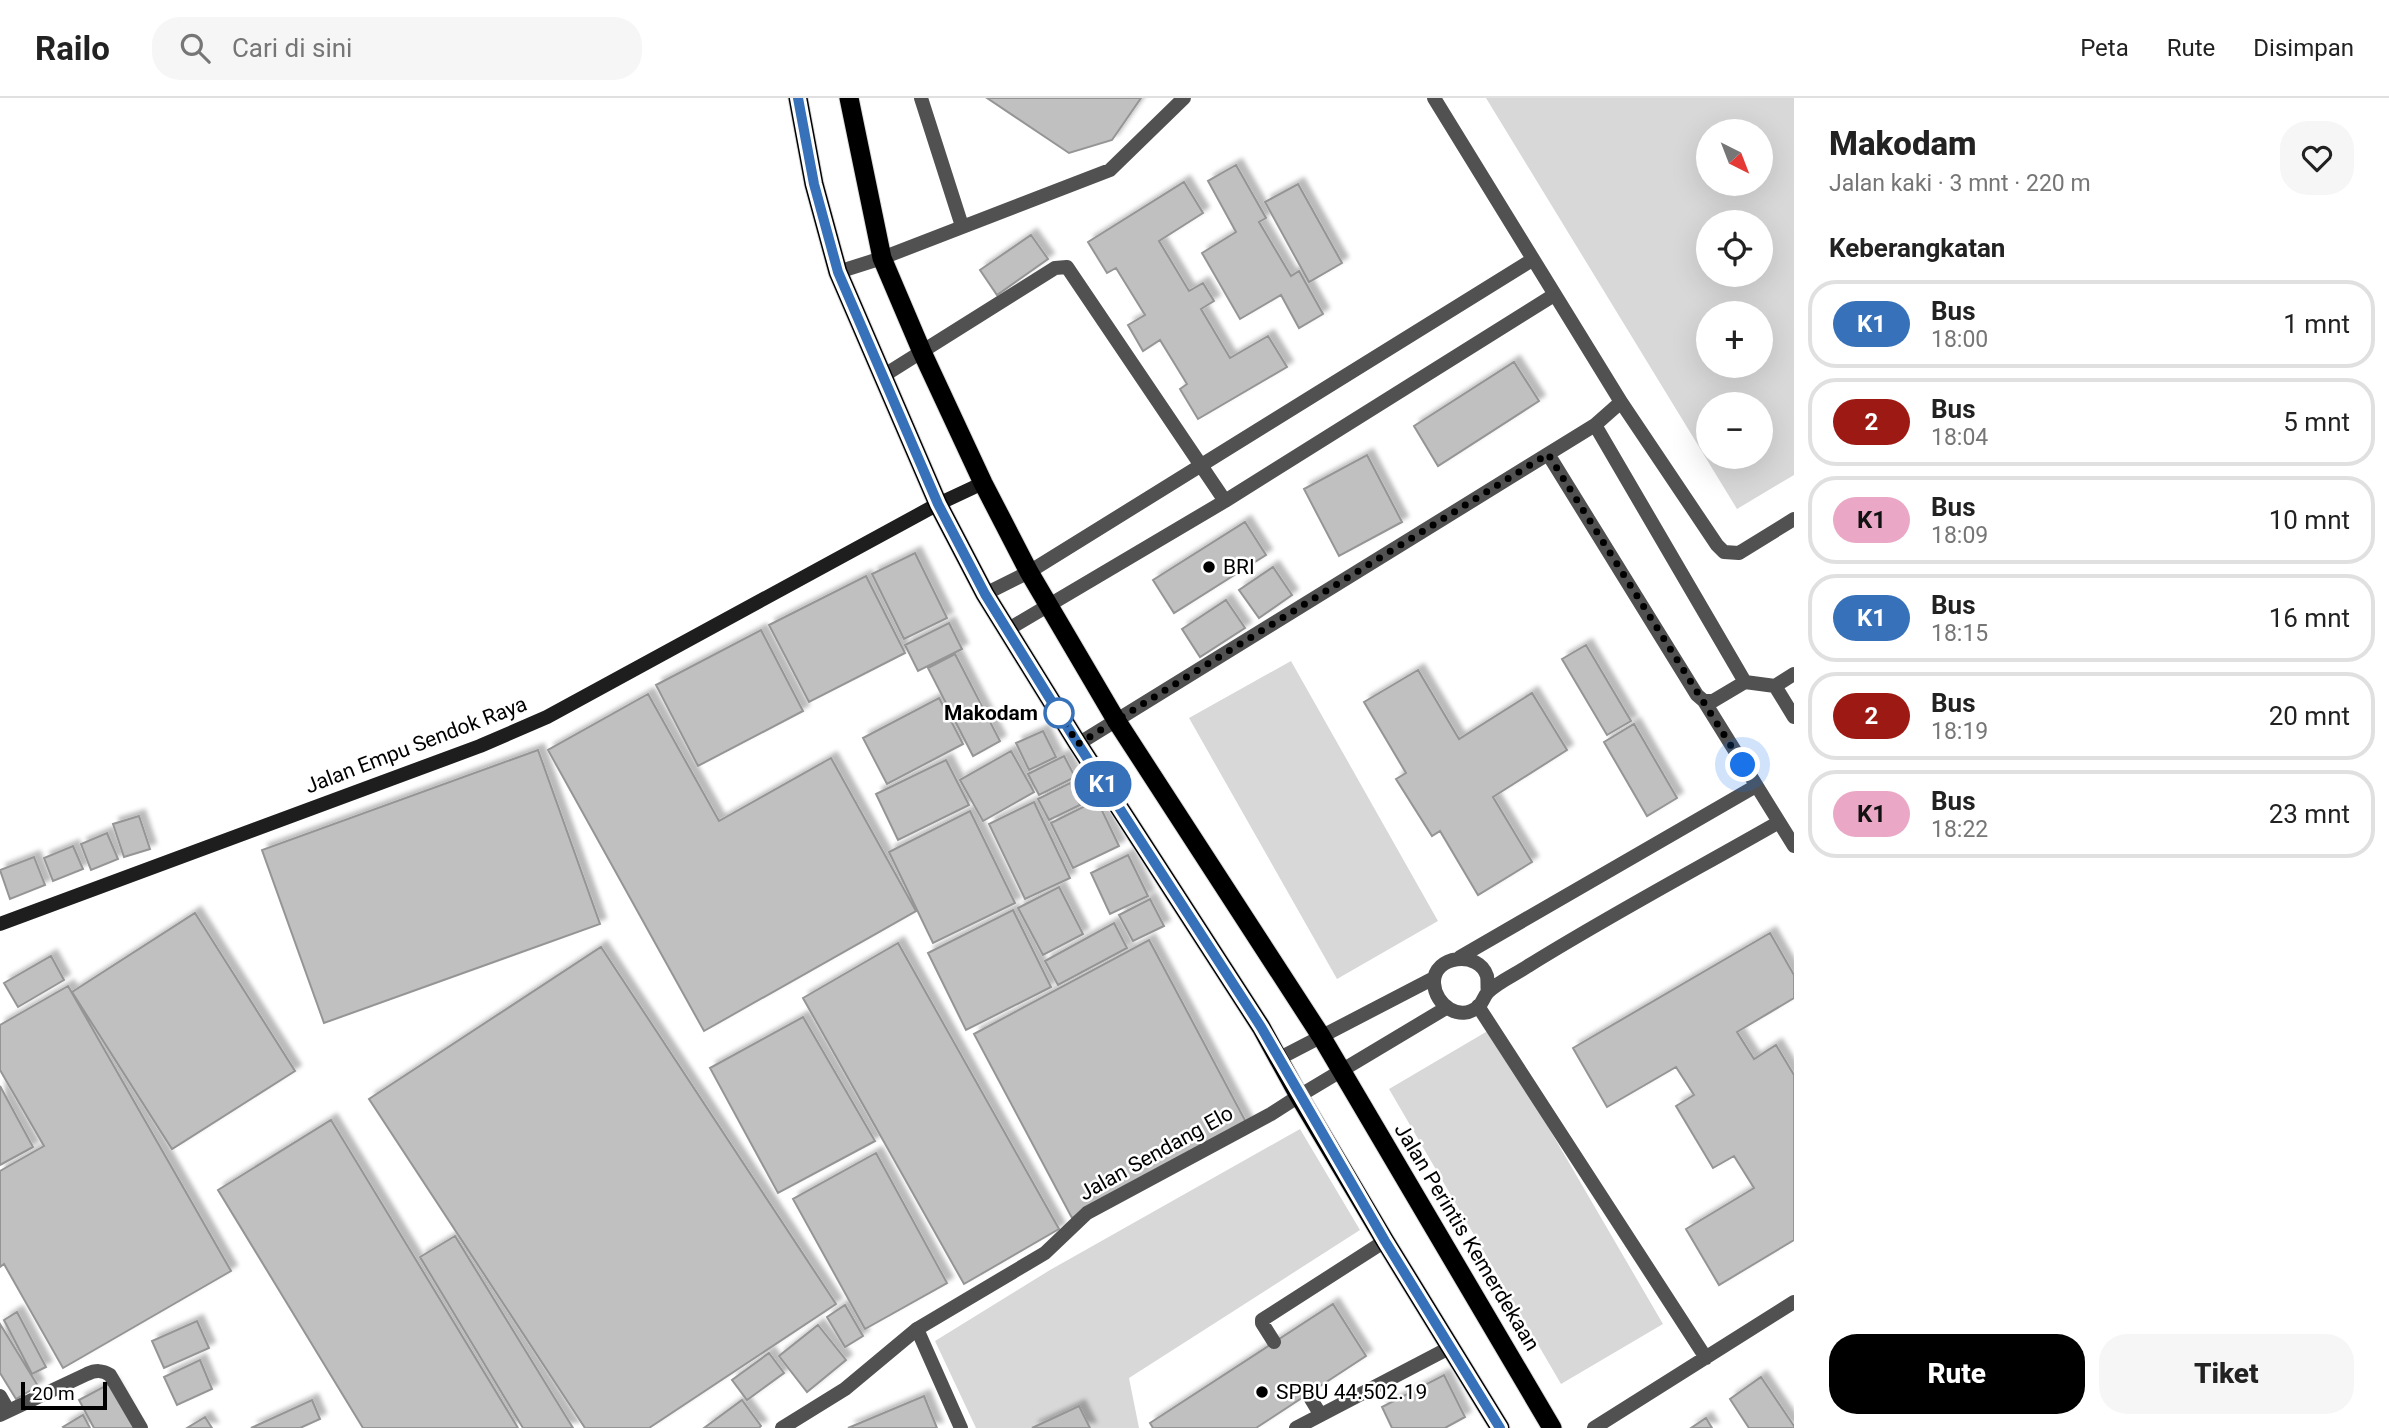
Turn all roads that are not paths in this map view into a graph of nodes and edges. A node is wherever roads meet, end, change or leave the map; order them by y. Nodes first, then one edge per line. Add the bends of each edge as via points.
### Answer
1 (798, 98) edge
2 (849, 98) edge
3 (921, 98) edge
4 (1184, 98) edge
5 (1434, 98) edge
6 (962, 226) junction
7 (883, 258) junction
8 (1532, 260) junction
9 (838, 272) junction
10 (1554, 295) junction
11 (922, 352) junction
12 (883, 376) junction
13 (1621, 402) junction
14 (1595, 425) junction
15 (1548, 454) junction
16 (1199, 464) junction
17 (983, 483) junction
18 (1225, 501) junction
19 (938, 504) junction
20 (1794, 519) edge
21 (1029, 572) junction
22 (985, 594) junction
23 (1048, 607) junction
24 (1007, 630) junction
25 (1794, 674) edge
26 (1745, 682) junction
27 (1775, 686) junction
28 (1704, 701) junction
29 (1794, 717) edge
30 (1116, 720) junction
31 (1078, 744) junction
32 (1756, 786) junction
33 (1779, 822) junction
34 (1794, 846) edge
35 (0, 924) edge
36 (1460, 957) junction
37 (1434, 978) junction
38 (1488, 992) junction
39 (1478, 1006) junction
40 (1446, 1008) junction
41 (1321, 1036) junction
42 (1278, 1059) junction
43 (1342, 1070) junction
44 (1299, 1096) junction
45 (1385, 1241) junction
46 (1794, 1302) edge
47 (917, 1329) junction
48 (1274, 1342) dead end
49 (1449, 1348) junction
50 (1706, 1358) junction
51 (1308, 1394) dead end
52 (0, 1396) edge
53 (4, 1413) edge
54 (1320, 1414) junction
55 (141, 1428) edge
56 (782, 1428) edge
57 (961, 1428) edge
58 (1296, 1428) edge
59 (1500, 1428) edge
60 (1552, 1428) edge
61 (1594, 1428) edge

1 - 9 highway via 814,184
2 - 7 highway, Jalan Perintis Kemerdekaan
3 - 6 street
4 - 6 street via 1110,170
5 - 8 street
6 - 7 street
7 - 9 street
7 - 11 highway, Jalan Perintis Kemerdekaan
8 - 10 street
8 - 16 street
9 - 12 highway
10 - 13 street
10 - 18 street
11 - 12 street
11 - 16 street via 1055,268 1067,267
11 - 17 highway, Jalan Perintis Kemerdekaan
12 - 19 highway
13 - 14 street
13 - 20 street via 1724,552 1739,553
14 - 15 street
14 - 26 street
15 - 28 street
15 - 30 street
16 - 18 street
16 - 21 street
17 - 19 main road
17 - 21 highway, Jalan Perintis Kemerdekaan
18 - 23 street
19 - 22 highway
19 - 35 main road, Jalan Empu Sendok Raya via 547,717
21 - 22 street
21 - 23 highway, Jalan Perintis Kemerdekaan
22 - 24 highway
23 - 24 street
23 - 30 highway, Jalan Perintis Kemerdekaan
24 - 31 highway
25 - 27 street
26 - 27 street
26 - 28 street via 1713,701
27 - 29 street
28 - 32 street
30 - 31 street
30 - 41 highway, Jalan Perintis Kemerdekaan
31 - 42 highway
32 - 33 street
32 - 36 street
33 - 34 street
33 - 38 street
36 - 37 street via 1444,964
36 - 38 street via 1476,962 1487,975
37 - 40 street via 1435,995
37 - 41 street
38 - 39 street
39 - 40 street via 1462,1013
39 - 50 street
40 - 43 street
41 - 42 street
41 - 43 highway, Jalan Perintis Kemerdekaan
42 - 44 highway
43 - 44 street
43 - 60 highway, Jalan Perintis Kemerdekaan
44 - 45 highway
44 - 47 street, Jalan Sendang Elo via 1087,1213 1045,1253
45 - 48 street via 1262,1320
45 - 49 highway
46 - 50 street
47 - 56 street, Jalan Sendang Elo via 845,1389
47 - 57 street
49 - 54 street
49 - 59 highway
50 - 61 street
51 - 54 street
52 - 53 street
53 - 55 street via 104,1371
54 - 58 street

